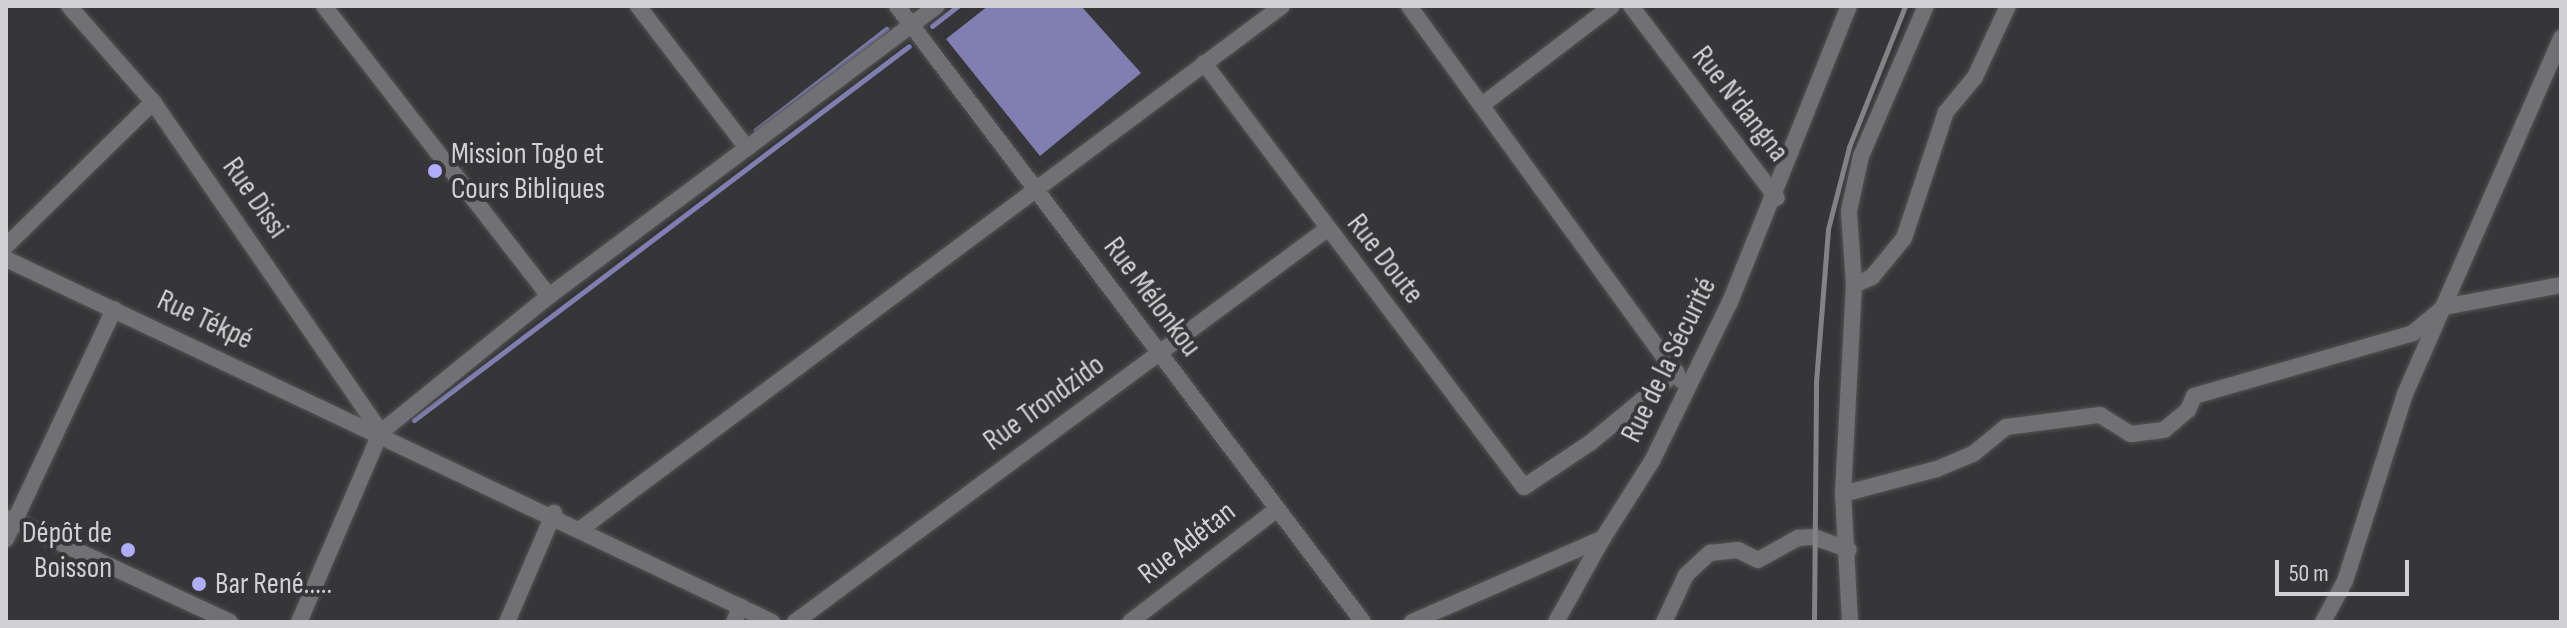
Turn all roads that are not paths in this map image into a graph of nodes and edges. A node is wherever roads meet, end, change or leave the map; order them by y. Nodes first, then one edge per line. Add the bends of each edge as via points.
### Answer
1 (69, 6) edge
2 (324, 6) edge
3 (638, 6) edge
4 (897, 6) edge
5 (937, 6) edge
6 (1282, 6) edge
7 (1409, 6) edge
8 (1612, 6) edge
9 (1631, 6) edge
10 (1849, 6) edge
11 (1926, 6) edge
12 (2008, 6) edge
13 (912, 25) junction
14 (2561, 38) edge
15 (1204, 63) junction
16 (153, 102) junction
17 (1482, 105) junction
18 (747, 148) junction
19 (1036, 189) junction
20 (1777, 198) junction
21 (1327, 229) junction
22 (6, 246) edge
23 (6, 259) edge
24 (1854, 285) junction
25 (2561, 285) edge
26 (549, 296) junction
27 (2444, 307) junction
28 (114, 309) junction
29 (1159, 353) junction
30 (1681, 379) junction
31 (381, 432) junction
32 (1843, 494) junction
33 (1277, 509) junction
34 (554, 513) junction
35 (10, 520) edge
36 (582, 528) junction
37 (1603, 538) junction
38 (6, 539) edge
39 (1849, 550) junction
40 (193, 614) edge
41 (737, 614) edge
42 (230, 622) edge
43 (299, 622) edge
44 (507, 622) edge
45 (772, 622) edge
46 (795, 622) edge
47 (1130, 622) edge
48 (1363, 622) edge
49 (1412, 622) edge
50 (1556, 622) edge
51 (1664, 622) edge
52 (1850, 622) edge
53 (2323, 622) edge

1 - 16 street, Rue Dissi
2 - 26 street
3 - 18 street
4 - 13 street, Rue Mélonkou
5 - 13 street
6 - 15 street
7 - 17 street
8 - 17 street
9 - 20 street, Rue N'dangna
10 - 20 street, Rue de la Sécurité
11 - 24 street via 1861,156 1849,211
12 - 24 street via 1975,77 1946,112 1904,238 1872,277
13 - 18 street
13 - 19 street, Rue Mélonkou
14 - 27 street
15 - 19 street
15 - 21 street, Rue Doute
16 - 22 street
16 - 31 street, Rue Dissi
17 - 30 street
18 - 26 street
19 - 29 street, Rue Mélonkou
19 - 36 street
20 - 30 street, Rue de la Sécurité
21 - 29 street, Rue Trondzido
21 - 30 street, Rue Doute via 1524,487
23 - 28 street, Rue Tékpé
24 - 32 street
25 - 27 street
26 - 31 street
27 - 32 street via 2413,333 2194,396 2188,410 2164,430 2131,434 2100,415 2006,427 1973,454 1937,469
27 - 53 street via 2405,394 2345,581
28 - 31 street, Rue Tékpé
28 - 35 street
29 - 33 street, Rue Mélonkou
29 - 46 street, Rue Trondzido
30 - 37 street, Rue de la Sécurité via 1652,461
31 - 34 street, Rue Tékpé
31 - 43 street
32 - 39 street
33 - 47 street, Rue Adétan
33 - 48 street, Rue Mélonkou
34 - 36 street, Rue Tékpé
34 - 44 street
35 - 38 street
35 - 40 street
36 - 41 street, Rue Tékpé
37 - 49 street
37 - 50 street, Rue de la Sécurité
39 - 51 street via 1814,537 1798,538 1758,560 1738,550 1710,553 1686,575
39 - 52 street
40 - 42 street
41 - 45 street, Rue Tékpé

